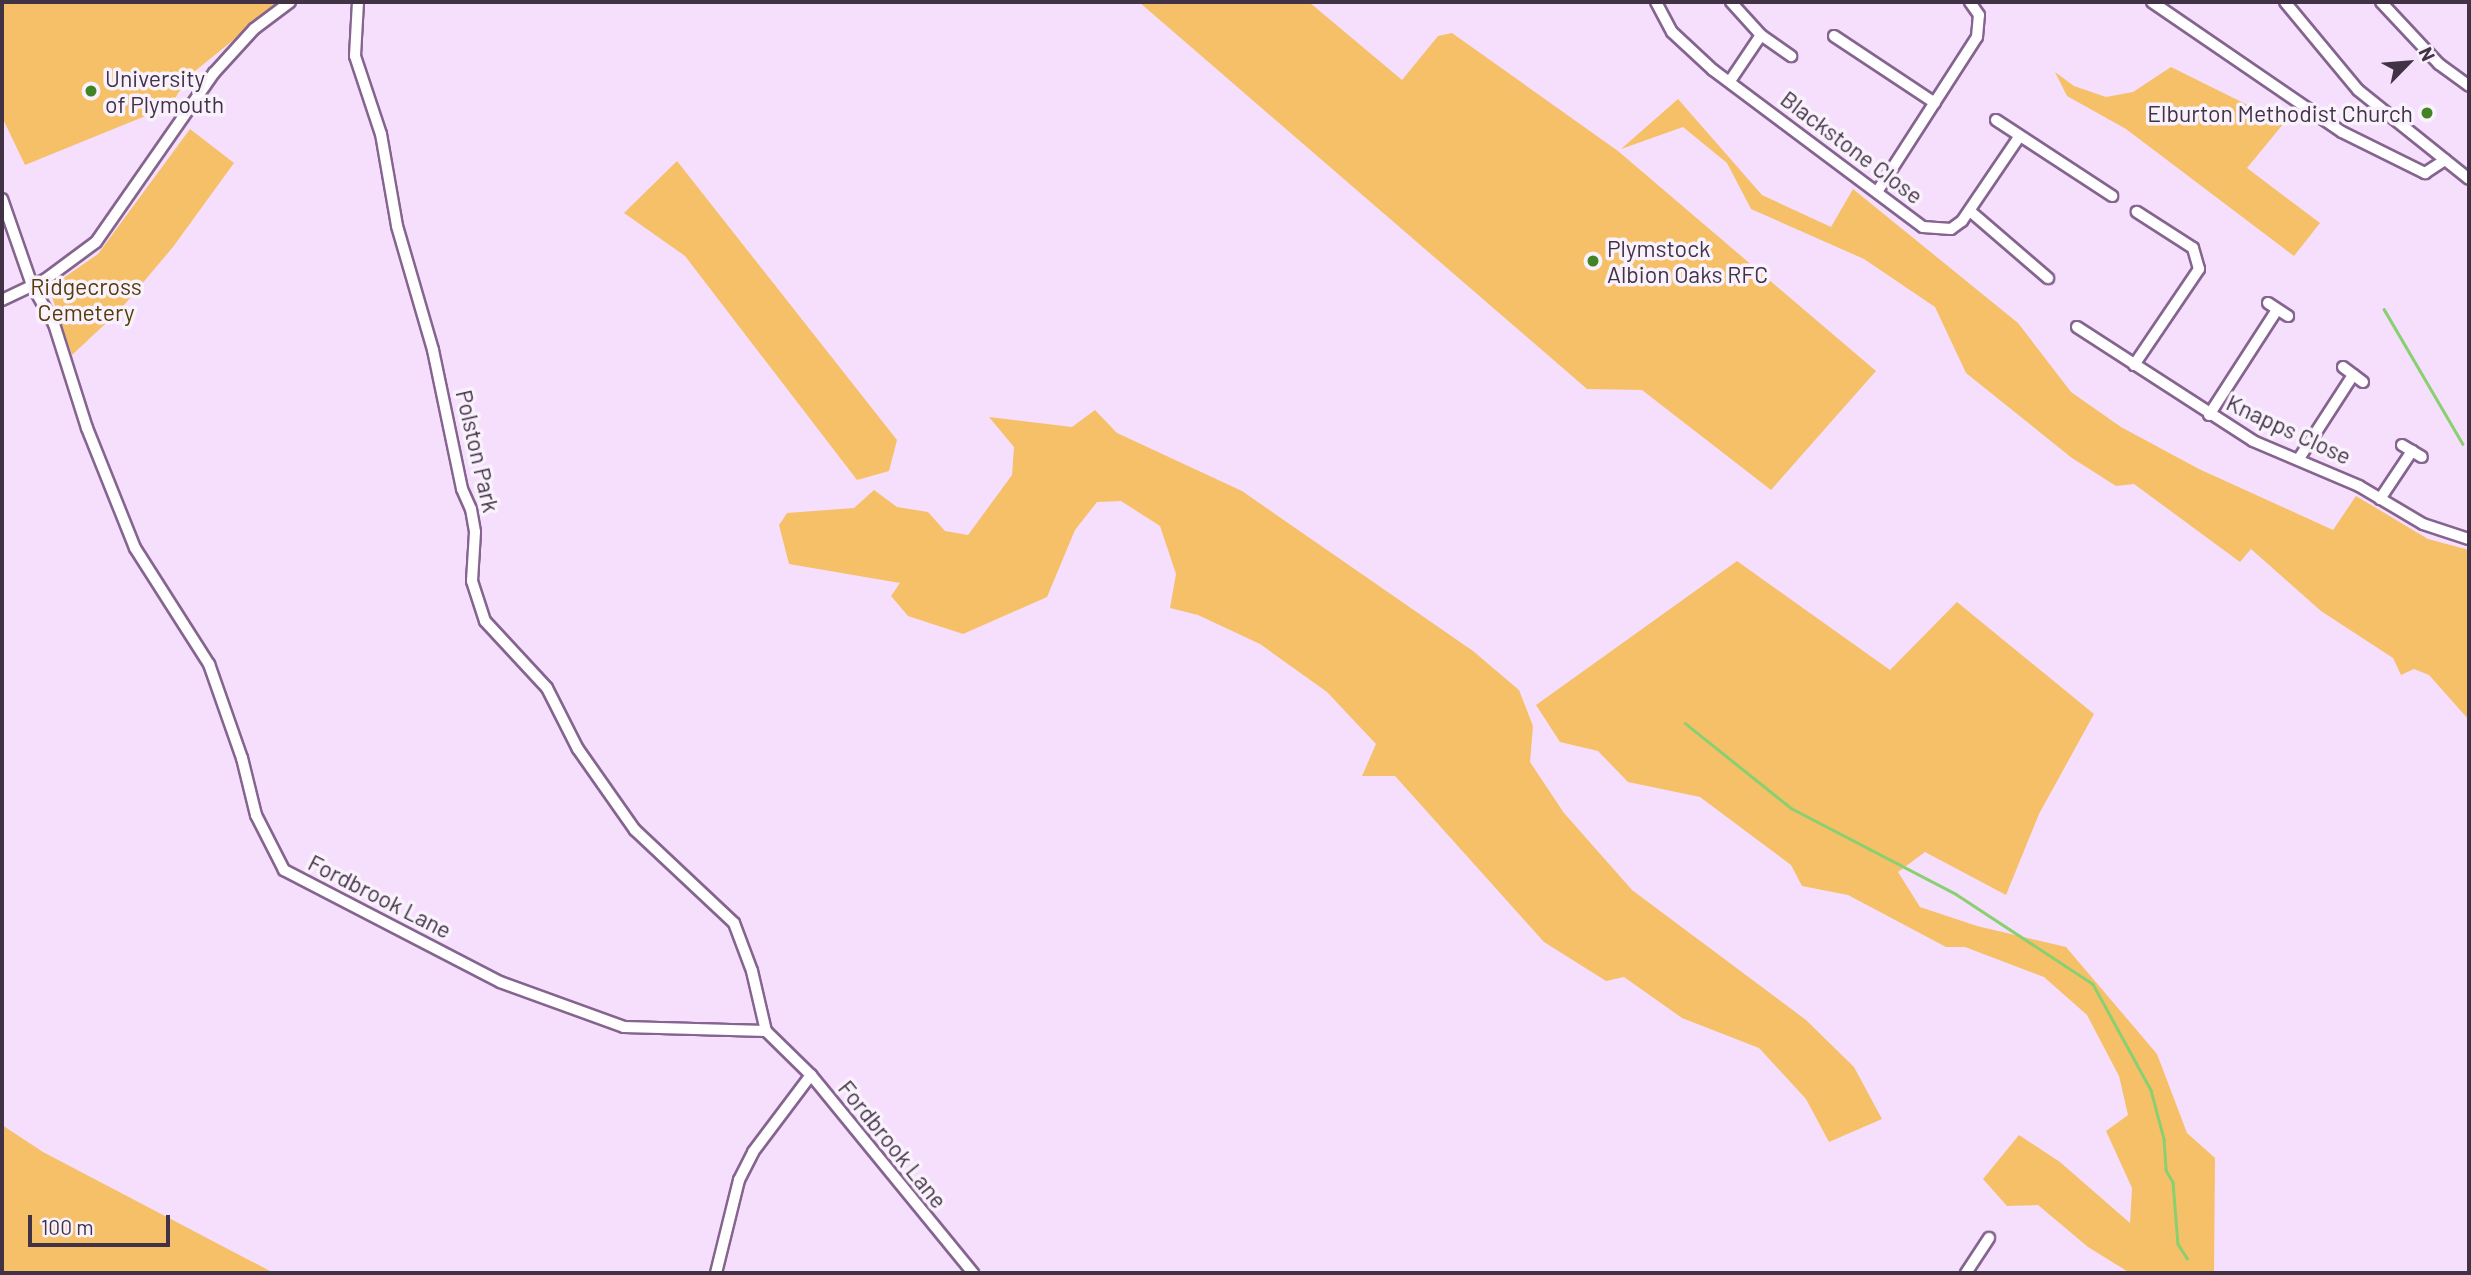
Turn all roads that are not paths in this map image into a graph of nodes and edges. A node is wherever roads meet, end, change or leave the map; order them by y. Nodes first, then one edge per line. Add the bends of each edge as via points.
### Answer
1 (290, 2) edge
2 (358, 2) edge
3 (1656, 2) edge
4 (1731, 2) edge
5 (1970, 2) edge
6 (2152, 2) edge
7 (2285, 2) edge
8 (2381, 2) edge
9 (1761, 35) junction
10 (1854, 35) dead end
11 (1833, 36) dead end
12 (1848, 46) junction
13 (1791, 56) dead end
14 (1730, 81) junction
15 (2469, 86) edge
16 (1935, 103) junction
17 (1996, 120) dead end
18 (2019, 137) junction
19 (2445, 160) junction
20 (2092, 169) dead end
21 (2469, 179) edge
22 (2086, 180) junction
23 (1877, 192) junction
24 (2112, 197) dead end
25 (2, 200) edge
26 (1970, 211) junction
27 (2137, 212) dead end
28 (2170, 233) junction
29 (2163, 245) dead end
30 (2045, 259) dead end
31 (2038, 270) junction
32 (2048, 278) dead end
33 (32, 285) junction
34 (2, 300) edge
35 (2288, 316) dead end
36 (2077, 327) dead end
37 (2134, 365) junction
38 (2343, 367) dead end
39 (2209, 415) junction
40 (2402, 444) dead end
41 (2412, 451) junction
42 (2300, 457) junction
43 (2422, 457) dead end
44 (2380, 499) junction
45 (2469, 539) edge
46 (766, 1031) junction
47 (811, 1075) junction
48 (1989, 1238) dead end
49 (716, 1273) edge
50 (973, 1273) edge
51 (1966, 1273) edge

1 - 33 street via 254,29 214,73 96,242
2 - 46 street, Polston Park via 355,57 381,134 397,226 433,350 462,489 471,509 475,532 472,581 485,621 547,688 578,749 635,830 734,923 752,971
3 - 14 street, Blackstone Close via 1686,47
4 - 9 street
5 - 16 street via 1979,15 1977,37
6 - 19 street via 2270,87 2375,150 2426,173
7 - 19 street via 2358,90
8 - 15 street via 2439,64
9 - 13 street
9 - 14 street
10 - 12 street
11 - 12 street
12 - 16 street
14 - 23 street, Blackstone Close
16 - 23 street
17 - 18 street
18 - 22 street
18 - 26 street, Blackstone Close
19 - 21 street
20 - 22 street
22 - 24 street
23 - 26 street, Blackstone Close via 1923,227 1936,230 1951,229
25 - 33 street, Fordbrook Lane
26 - 31 street
27 - 28 street
28 - 29 street
28 - 37 street via 2193,248 2199,269
30 - 31 street
31 - 32 street
33 - 34 street
33 - 46 street, Fordbrook Lane via 54,324 87,428 135,548 209,664 256,814 284,870 500,982 624,1027
35 - 39 street via 2272,306
36 - 37 street, Knapps Close via 2102,338
37 - 39 street, Knapps Close
38 - 42 street via 2358,378
39 - 42 street, Knapps Close via 2253,441
40 - 41 street
41 - 43 street
41 - 44 street
42 - 44 street, Knapps Close
44 - 45 street, Knapps Close via 2423,524
46 - 47 street, Fordbrook Lane
47 - 49 street via 752,1152 739,1180
47 - 50 street, Fordbrook Lane
48 - 51 street

